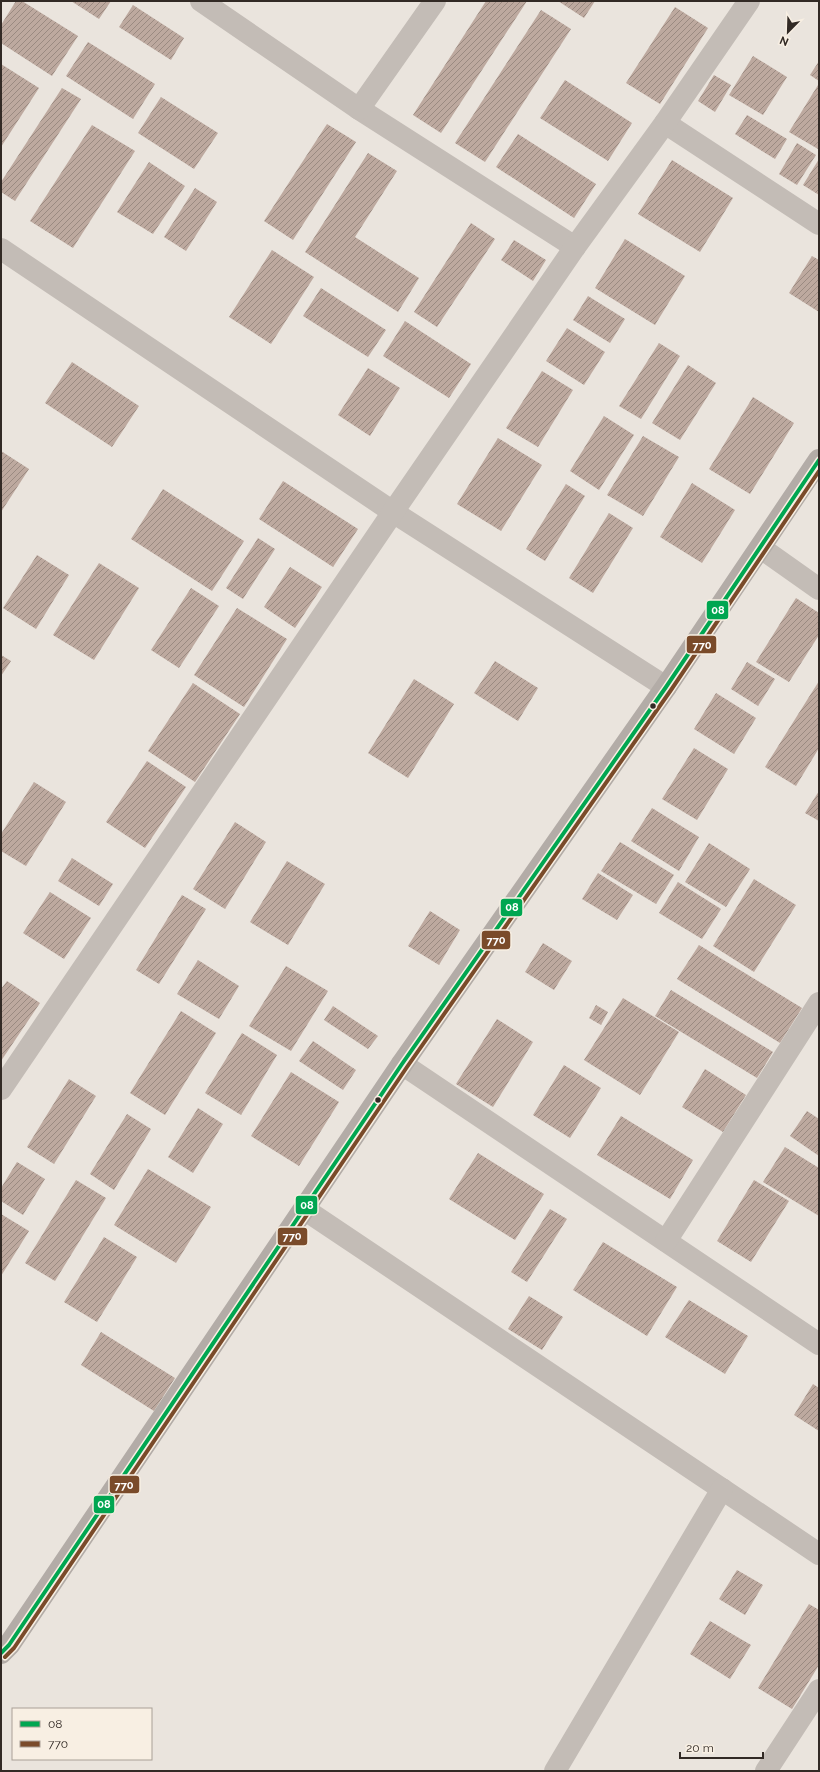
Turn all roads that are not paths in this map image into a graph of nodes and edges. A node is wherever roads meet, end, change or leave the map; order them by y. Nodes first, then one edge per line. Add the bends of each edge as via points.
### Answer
1 (202, 1) edge
2 (435, 1) edge
3 (743, 3) edge
4 (359, 109) junction
5 (664, 123) junction
6 (819, 224) edge
7 (575, 247) junction
8 (1, 249) edge
9 (819, 460) edge
10 (393, 512) junction
11 (761, 548) junction
12 (819, 589) edge
13 (666, 687) junction
14 (819, 1003) edge
15 (402, 1064) junction
16 (1, 1089) edge
17 (304, 1209) junction
18 (666, 1241) junction
19 (819, 1344) edge
20 (722, 1489) junction
21 (819, 1554) edge
22 (1, 1653) edge
23 (817, 1697) edge
24 (555, 1771) edge
25 (766, 1771) edge

1 - 4 street
2 - 4 street
3 - 5 street
4 - 7 street
5 - 6 street
5 - 7 street
7 - 10 street
8 - 10 street
9 - 11 street
10 - 13 street
10 - 16 street
11 - 12 street
11 - 13 street
13 - 15 street
14 - 18 street
15 - 17 street
15 - 18 street
17 - 20 street
17 - 22 street via 14,1639
18 - 19 street
20 - 21 street
20 - 24 street
23 - 25 street

